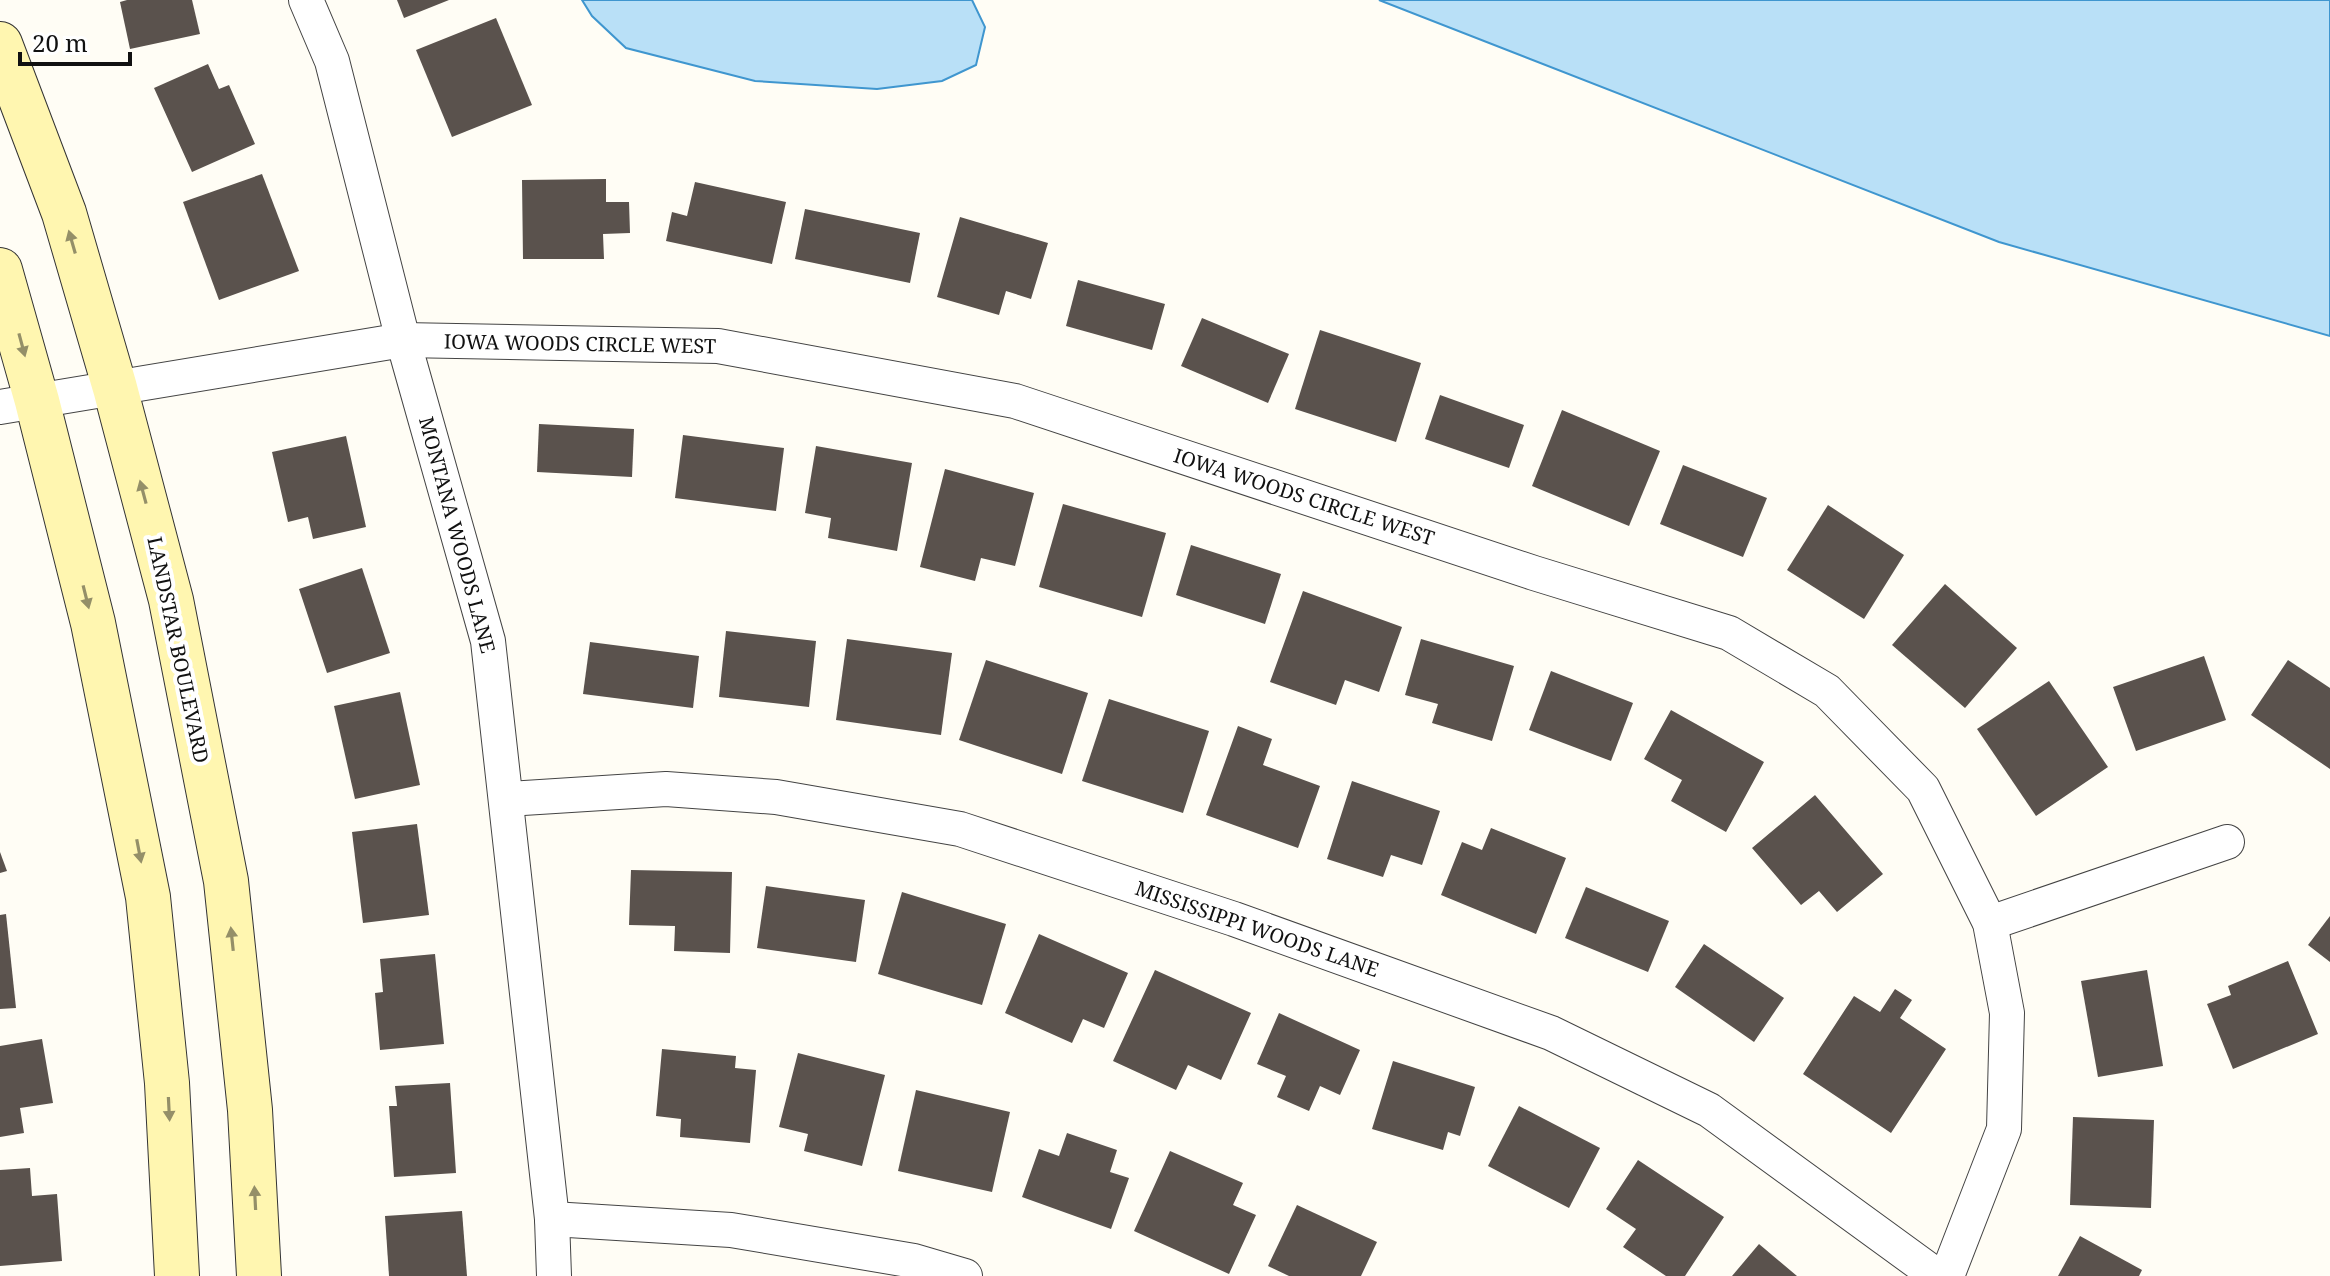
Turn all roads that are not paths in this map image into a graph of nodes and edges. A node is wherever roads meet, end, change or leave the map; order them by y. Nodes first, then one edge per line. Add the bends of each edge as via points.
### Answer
1 (306, 0) edge
2 (0, 44) edge
3 (0, 270) edge
4 (403, 340) junction
5 (115, 388) junction
6 (19, 404) edge
7 (507, 799) junction
8 (2227, 842) dead end
9 (1990, 923) junction
10 (552, 1219) junction
11 (177, 1276) edge
12 (259, 1276) edge
13 (554, 1276) edge
14 (965, 1276) edge
15 (1937, 1276) edge
16 (1947, 1276) edge

1 - 4 street, MONTANA WOODS LANE via 332,61
5 -> 2 street, LANDSTAR BOULEVARD via 64,213
3 -> 6 street
4 - 5 street, IOWA WOODS CIRCLE WEST
4 - 7 street, MONTANA WOODS LANE via 488,641
4 - 9 street, IOWA WOODS CIRCLE WEST via 718,346 1015,401 1729,633 1827,691 1923,789
5 - 6 street, IOWA WOODS CIRCLE WEST
12 -> 5 street, LANDSTAR BOULEVARD via 250,1110 226,881 171,600
6 -> 11 street via 93,623 148,897 167,1083
7 - 10 street, MONTANA WOODS LANE
7 - 15 street, MISSISSIPPI WOODS LANE via 666,789 776,797 960,829 1234,919 1551,1033 1709,1110
8 - 9 street
9 - 16 street, IOWA WOODS CIRCLE WEST via 2007,1013 2004,1129
10 - 13 street, MONTANA WOODS LANE
10 - 14 street via 731,1230 914,1261

